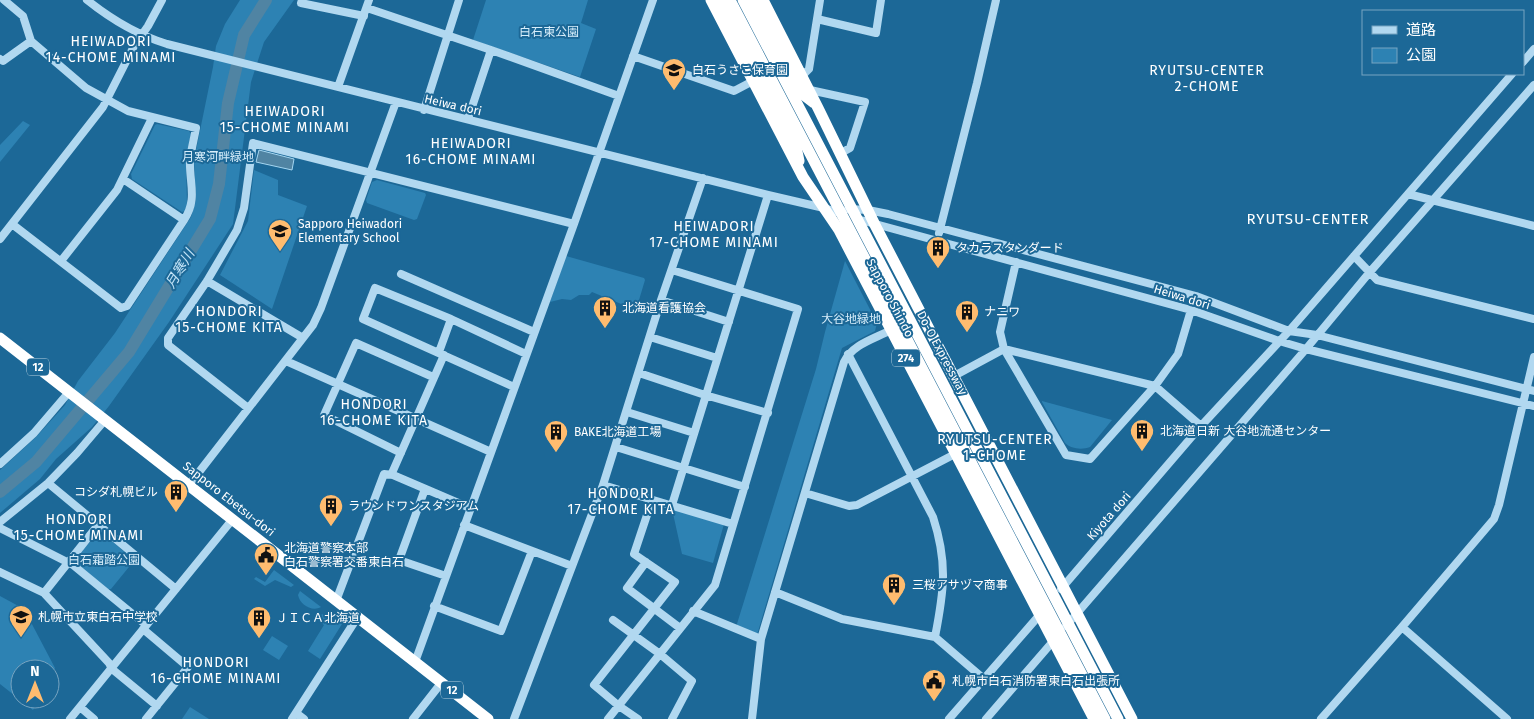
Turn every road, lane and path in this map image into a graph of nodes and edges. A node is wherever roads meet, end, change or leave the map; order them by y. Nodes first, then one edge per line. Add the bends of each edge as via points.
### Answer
1 (5, 0) edge
2 (87, 0) edge
3 (162, 0) edge
4 (302, 0) edge
5 (459, 0) edge
6 (653, 0) edge
7 (711, 0) edge
8 (720, 0) edge
9 (730, 0) edge
10 (743, 0) edge
11 (753, 0) edge
12 (763, 0) edge
13 (820, 0) edge
14 (881, 0) edge
15 (996, 0) edge
16 (368, 4) edge
17 (0, 8) edge
18 (364, 16) junction
19 (817, 19) junction
20 (447, 34) junction
21 (142, 36) junction
22 (31, 41) junction
23 (1534, 49) edge
24 (491, 50) junction
25 (633, 56) junction
26 (0, 59) edge
27 (1524, 61) edge
28 (1511, 75) edge
29 (802, 76) junction
30 (753, 81) junction
31 (1534, 85) edge
32 (338, 87) junction
33 (810, 90) junction
34 (619, 96) junction
35 (107, 100) junction
36 (396, 102) junction
37 (818, 108) junction
38 (424, 110) junction
39 (152, 118) junction
40 (468, 119) junction
41 (599, 153) junction
42 (841, 153) junction
43 (370, 173) junction
44 (803, 177) junction
45 (703, 178) junction
46 (123, 179) junction
47 (1408, 194) junction
48 (768, 195) junction
49 (1432, 201) junction
50 (824, 208) junction
51 (868, 210) junction
52 (184, 220) junction
53 (12, 224) junction
54 (574, 224) junction
55 (875, 225) junction
56 (1534, 226) edge
57 (940, 228) junction
58 (0, 239) edge
59 (937, 240) junction
60 (1354, 256) junction
61 (61, 261) junction
62 (1016, 262) junction
63 (672, 270) junction
64 (1369, 273) junction
65 (401, 274) dead end
66 (207, 281) junction
67 (738, 291) junction
68 (661, 300) junction
69 (1191, 310) junction
70 (451, 319) junction
71 (1534, 319) edge
72 (729, 322) junction
73 (891, 330) junction
74 (1289, 331) junction
75 (534, 332) junction
76 (1317, 335) junction
77 (650, 337) junction
78 (0, 338) edge
79 (303, 338) junction
80 (1279, 341) junction
81 (1004, 349) junction
82 (1306, 349) junction
83 (441, 354) junction
84 (526, 354) junction
85 (848, 354) junction
86 (1534, 357) edge
87 (718, 358) junction
88 (286, 361) junction
89 (639, 373) junction
90 (954, 376) junction
91 (433, 377) junction
92 (339, 383) junction
93 (1155, 386) junction
94 (514, 387) junction
95 (1530, 390) edge
96 (73, 394) junction
97 (705, 395) junction
98 (1523, 403) junction
99 (1534, 406) edge
100 (248, 408) junction
101 (627, 412) junction
102 (768, 413) junction
103 (102, 417) junction
104 (416, 420) junction
105 (1201, 426) junction
106 (694, 433) junction
107 (616, 447) junction
108 (491, 452) junction
109 (401, 453) junction
110 (955, 454) junction
111 (0, 464) edge
112 (683, 469) junction
113 (393, 475) junction
114 (912, 477) junction
115 (48, 483) junction
116 (189, 485) junction
117 (604, 485) junction
118 (745, 487) junction
119 (425, 488) junction
120 (805, 493) junction
121 (652, 500) junction
122 (672, 505) junction
123 (470, 508) junction
124 (232, 520) junction
125 (0, 522) edge
126 (734, 524) junction
127 (98, 525) junction
128 (464, 525) junction
129 (0, 528) edge
130 (532, 551) junction
131 (68, 562) junction
132 (646, 562) junction
133 (572, 566) junction
134 (0, 572) edge
135 (446, 576) junction
136 (1063, 586) junction
137 (176, 589) junction
138 (775, 592) junction
139 (44, 593) junction
140 (336, 601) junction
141 (434, 606) junction
142 (655, 609) junction
143 (694, 611) junction
144 (1077, 612) junction
145 (1040, 615) junction
146 (357, 618) junction
147 (613, 620) dead end
148 (145, 627) junction
149 (1402, 627) junction
150 (680, 628) junction
151 (634, 636) junction
152 (935, 637) junction
153 (761, 639) junction
154 (1053, 642) junction
155 (660, 654) junction
156 (415, 662) junction
157 (112, 669) junction
158 (984, 679) junction
159 (442, 682) junction
160 (157, 706) junction
161 (619, 706) junction
162 (80, 707) junction
163 (294, 716) edge
164 (1096, 718) edge
165 (70, 719) edge
166 (94, 719) edge
167 (146, 719) edge
168 (304, 719) edge
169 (413, 719) edge
170 (488, 719) edge
171 (514, 719) edge
172 (608, 719) edge
173 (638, 719) edge
174 (672, 719) edge
175 (752, 719) edge
176 (950, 719) edge
177 (986, 719) edge
178 (1118, 719) edge
179 (1132, 719) edge
180 (1321, 719) edge
181 (1507, 719) edge

1 - 17 street
1 - 22 street via 23,16
2 - 21 street, Heiwa dori
3 - 21 street
4 - 18 street via 301,3
5 - 20 street
6 - 25 street
7 - 30 highway, Sapporo Shindo / 274
8 - 44 highway via 796,146
9 - 164 highway, Do-O Expressway, bridge
10 - 178 highway, Do-O Expressway, bridge
11 - 37 highway via 801,93
12 - 29 highway, Sapporo Shindo / 274
13 - 19 street
14 - 19 street via 876,33
15 - 57 street
16 - 18 street
16 - 20 street
18 - 32 street
19 - 29 street via 809,69
20 - 24 street
20 - 38 street
21 - 32 street, Heiwa dori
21 - 35 street
22 - 26 street via 3,61
22 - 35 street via 76,80
23 - 27 street
24 - 34 street
24 - 40 street
25 - 30 street via 734,91
25 - 34 street
28 - 47 street, Kiyota dori
29 - 33 highway, Sapporo Shindo / 274
30 - 44 highway, Sapporo Shindo / 274
31 - 49 street
32 - 36 street, Heiwa dori
33 - 37 highway, Sapporo Shindo / 274
33 - 42 street via 865,102 850,148
34 - 41 street
35 - 39 street
35 - 53 street
36 - 38 street, Heiwa dori
36 - 43 street
37 - 42 highway, Sapporo Shindo / 274
38 - 40 street, Heiwa dori
39 - 46 street
39 - 52 street via 196,128 190,160 192,206
40 - 41 street, Heiwa dori
41 - 45 street, Heiwa dori
41 - 54 street
42 - 51 highway, Sapporo Shindo / 274
43 - 54 street
43 - 66 street via 252,143 244,208 237,230
43 - 79 street via 321,308
44 - 50 highway, Sapporo Shindo / 274
45 - 48 street, Heiwa dori
45 - 63 street
46 - 52 street
46 - 61 street
47 - 49 street
47 - 60 street, Kiyota dori
48 - 50 street, Heiwa dori
48 - 67 street
49 - 56 street
49 - 64 street
50 - 51 street, Heiwa dori
50 - 55 street, Heiwa dori
50 - 73 highway, Sapporo Shindo / 274 via 839,230
51 - 55 highway, Sapporo Shindo / 274
51 - 57 street, Heiwa dori
52 - 61 street via 124,308
53 - 58 street
53 - 61 street
54 - 75 street
55 - 59 street, Heiwa dori
55 - 90 highway, Sapporo Shindo / 274
57 - 59 street
57 - 74 street, Heiwa dori via 1196,296
59 - 62 street, Heiwa dori
60 - 64 street
60 - 74 street, Kiyota dori
62 - 69 street, Heiwa dori
62 - 81 street via 1000,332
63 - 67 street
63 - 68 street
64 - 71 street via 1377,280
64 - 76 street
65 - 75 street
66 - 79 street
66 - 100 street via 168,338 168,345
67 - 72 street
67 - 102 street via 798,309
68 - 72 street
68 - 77 street
69 - 80 street, Heiwa dori
69 - 93 street via 1178,354
70 - 83 street
70 - 83 street via 375,288 364,319
70 - 84 street
72 - 87 street
73 - 85 street
73 - 110 highway, Sapporo Shindo / 274
74 - 76 street, Heiwa dori
74 - 80 street, Kiyota dori
75 - 84 street
76 - 82 street
76 - 95 street, Heiwa dori
77 - 87 street
77 - 89 street
78 - 96 highway, Sapporo Ebetsu-dori / 12
79 - 88 street
80 - 82 street, Heiwa dori
80 - 105 street, Kiyota dori
81 - 90 street
81 - 93 street
81 - 93 street via 1066,455 1090,459
82 - 98 street, Heiwa dori
82 - 144 street
83 - 91 street
83 - 94 street
84 - 94 street
85 - 114 street
85 - 120 street
86 - 95 street
87 - 97 street
88 - 92 street
88 - 100 street
89 - 97 street
89 - 101 street
90 - 136 highway, Sapporo Shindo / 274
91 - 92 street via 356,343
91 - 104 street
92 - 104 street
92 - 109 street via 324,415
93 - 105 street
94 - 108 street
95 - 98 street
96 - 103 highway, Sapporo Ebetsu-dori / 12
96 - 111 street
97 - 102 street
97 - 106 street
98 - 99 street, Heiwa dori
98 - 149 street via 1494,519
100 - 116 street
101 - 106 street
101 - 107 street
102 - 118 street
103 - 115 street via 77,453
103 - 116 highway, Sapporo Ebetsu-dori / 12
104 - 108 street
104 - 109 street
105 - 136 street, Kiyota dori
106 - 112 street
107 - 112 street
107 - 117 street
108 - 123 street
109 - 113 street
110 - 114 street
110 - 145 highway, Sapporo Shindo / 274
112 - 118 street
112 - 122 street
113 - 119 street
113 - 140 street via 384,474
114 - 120 street via 857,506
114 - 152 street via 932,517 942,556 944,584
115 - 125 street
115 - 127 street
116 - 124 highway, Sapporo Ebetsu-dori / 12
117 - 121 street
117 - 133 street
118 - 126 street
119 - 123 street
119 - 135 street via 399,560
120 - 138 street
121 - 122 street
121 - 132 street via 634,554
122 - 126 street
123 - 128 street
124 - 137 street
124 - 140 highway, Sapporo Ebetsu-dori / 12
126 - 143 street via 715,585
127 - 131 street
127 - 137 street
128 - 130 street
128 - 135 street
129 - 131 street
130 - 133 street
130 - 141 street via 501,631
131 - 139 street
131 - 148 street
132 - 142 street via 627,588
132 - 142 street via 675,582
133 - 171 street
134 - 139 street
135 - 141 street
136 - 144 highway, Sapporo Shindo / 274
136 - 145 street, Kiyota dori
137 - 148 street
138 - 152 street via 842,619
138 - 153 street
139 - 157 street
140 - 146 highway, Sapporo Ebetsu-dori / 12
141 - 156 street
142 - 150 street
142 - 151 street
143 - 150 street
143 - 153 street
144 - 154 street
144 - 179 highway, Sapporo Shindo / 274
145 - 154 highway, Sapporo Shindo / 274
145 - 158 street, Kiyota dori
146 - 156 highway, Sapporo Ebetsu-dori / 12
146 - 163 street
147 - 151 street
148 - 157 street
148 - 160 street via 188,667
149 - 180 street
149 - 181 street
150 - 155 street
151 - 155 street
151 - 161 street via 594,685
152 - 158 street
153 - 175 street
154 - 164 highway, Sapporo Shindo / 274
154 - 177 street
155 - 161 street
155 - 174 street via 692,681
156 - 159 highway, Sapporo Ebetsu-dori / 12
157 - 160 street
157 - 162 street
158 - 176 street, Kiyota dori
159 - 169 street
159 - 170 highway, Sapporo Ebetsu-dori / 12
160 - 167 street
161 - 172 street
161 - 173 street
162 - 165 street
162 - 166 street
163 - 168 street

